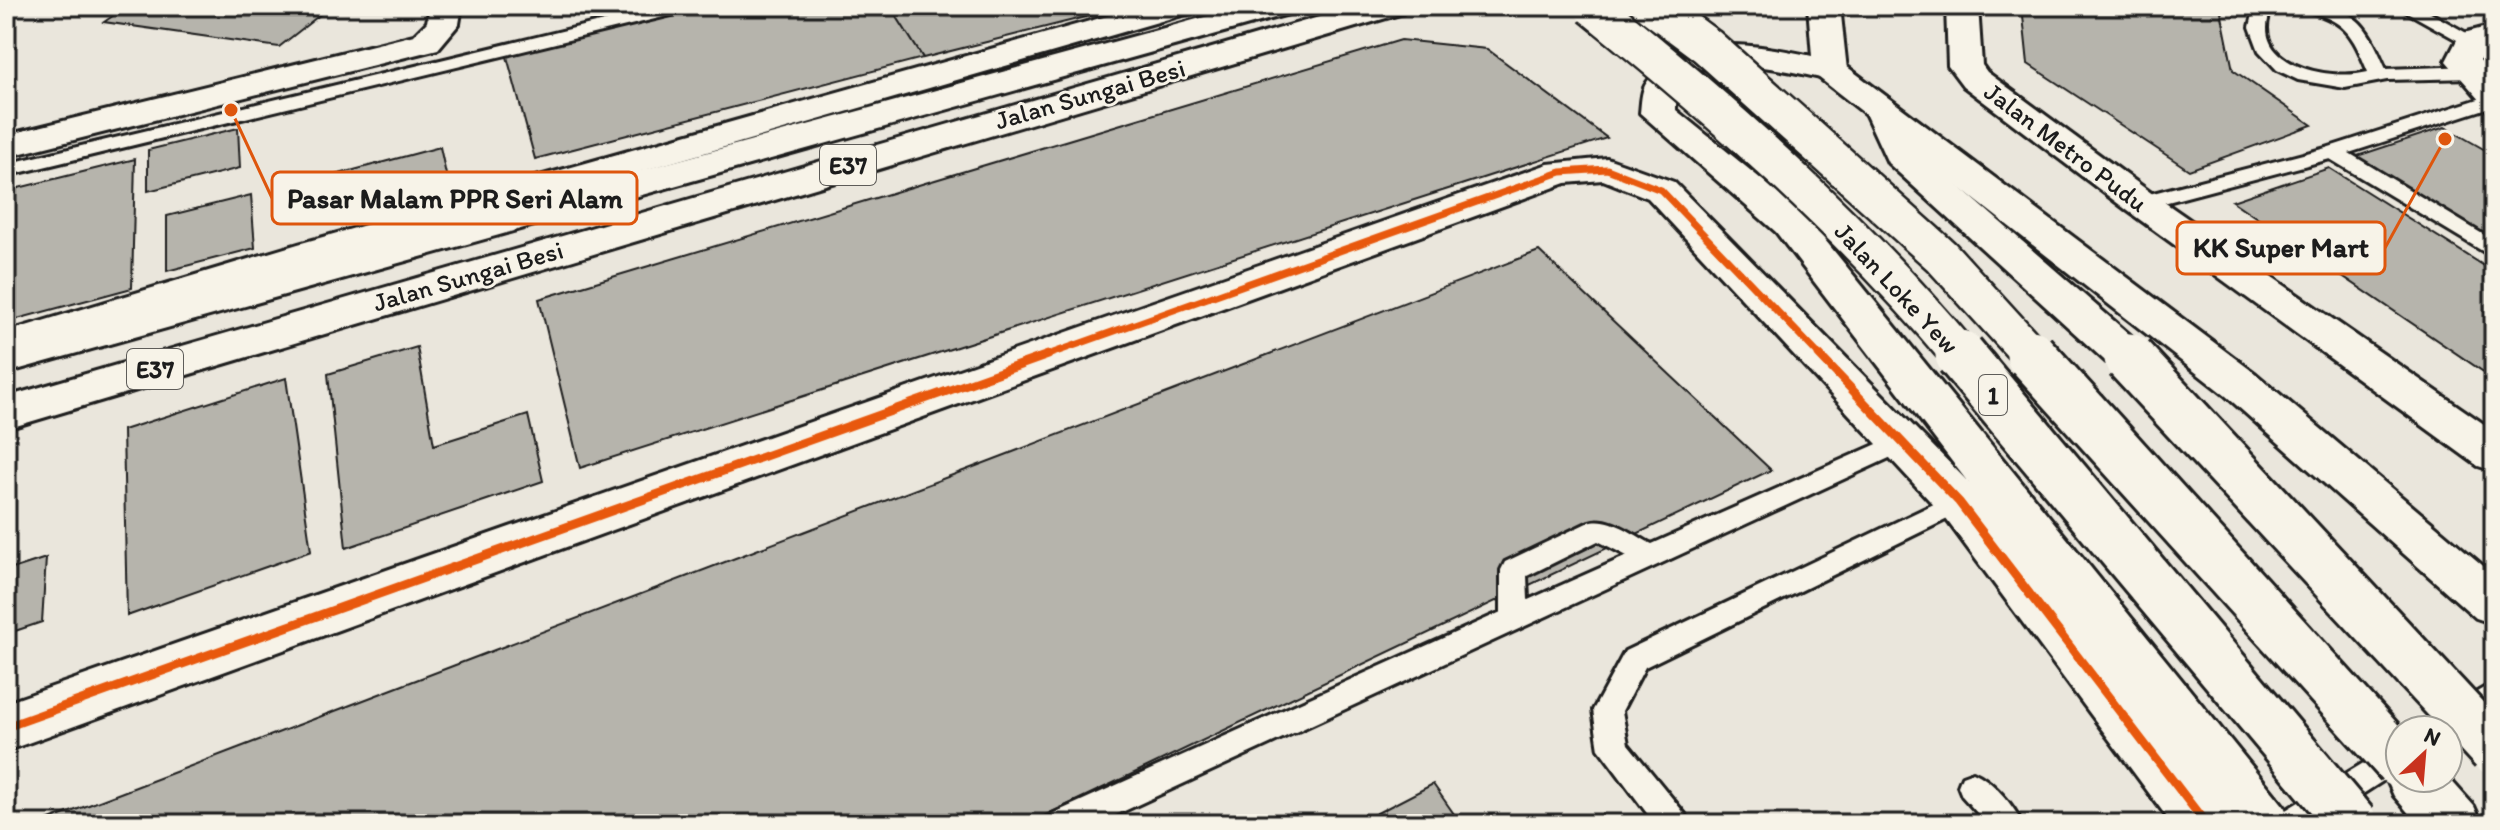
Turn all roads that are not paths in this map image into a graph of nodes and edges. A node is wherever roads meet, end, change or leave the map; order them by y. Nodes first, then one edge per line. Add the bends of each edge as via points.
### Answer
1 (446, 6) edge
2 (688, 6) edge
3 (1178, 6) edge
4 (1281, 6) edge
5 (1392, 6) edge
6 (1592, 6) edge
7 (1653, 6) edge
8 (1824, 6) edge
9 (1962, 6) edge
10 (2264, 6) edge
11 (2309, 6) edge
12 (2405, 6) edge
13 (2485, 68) edge
14 (1830, 70) junction
15 (2379, 75) junction
16 (1883, 113) junction
17 (6, 146) edge
18 (2333, 152) junction
19 (6, 170) edge
20 (2141, 203) junction
21 (2494, 251) edge
22 (6, 347) edge
23 (6, 358) edge
24 (6, 413) edge
25 (1902, 442) junction
26 (2494, 454) edge
27 (1959, 502) junction
28 (1651, 556) junction
29 (2494, 604) edge
30 (1515, 619) junction
31 (2494, 694) edge
32 (2462, 714) edge
33 (6, 727) edge
34 (2384, 745) edge
35 (2494, 750) edge
36 (2384, 764) edge
37 (1973, 786) dead end
38 (2427, 794) edge
39 (1063, 824) edge
40 (1674, 824) edge
41 (2007, 824) edge
42 (2206, 824) edge
43 (2264, 824) edge
44 (2290, 824) edge
45 (2353, 824) edge
46 (2454, 824) edge

1 - 17 main road via 443,24 426,42
2 - 19 lane
3 - 22 main road via 312,253
4 - 23 main road, Jalan Sungai Besi / E37
5 - 24 main road, Jalan Sungai Besi / E37
6 - 45 main road, Jalan Loke Yew / 1, bridge via 1687,83 1834,221 1951,344
7 - 34 main road, Jalan Loke Yew / 1, bridge via 1718,56 1941,256
8 - 14 main road
9 - 20 main road, Jalan Metro Pudu via 1965,66 1975,79
10 - 15 lane via 2258,24 2276,63 2306,77 2340,83
11 - 15 lane via 2346,18 2359,29
12 - 13 lane
13 - 15 lane
13 - 18 lane
14 - 16 main road
14 - 43 main road via 1732,56 1686,63 1661,87 1658,113 1790,223
16 - 29 main road via 2241,385
16 - 35 main road, bridge via 1901,155 2129,358
18 - 20 lane
18 - 21 lane
20 - 26 main road, Jalan Metro Pudu
25 - 27 main road
25 - 28 lane
25 - 33 main road via 1661,190 1607,169 1561,172
27 - 40 lane via 1635,659 1607,710 1614,749
27 - 42 main road
28 - 30 lane
28 - 30 lane via 1598,529 1514,570
30 - 39 lane
31 - 32 lane
36 - 44 lane
37 - 41 lane
38 - 46 main road

